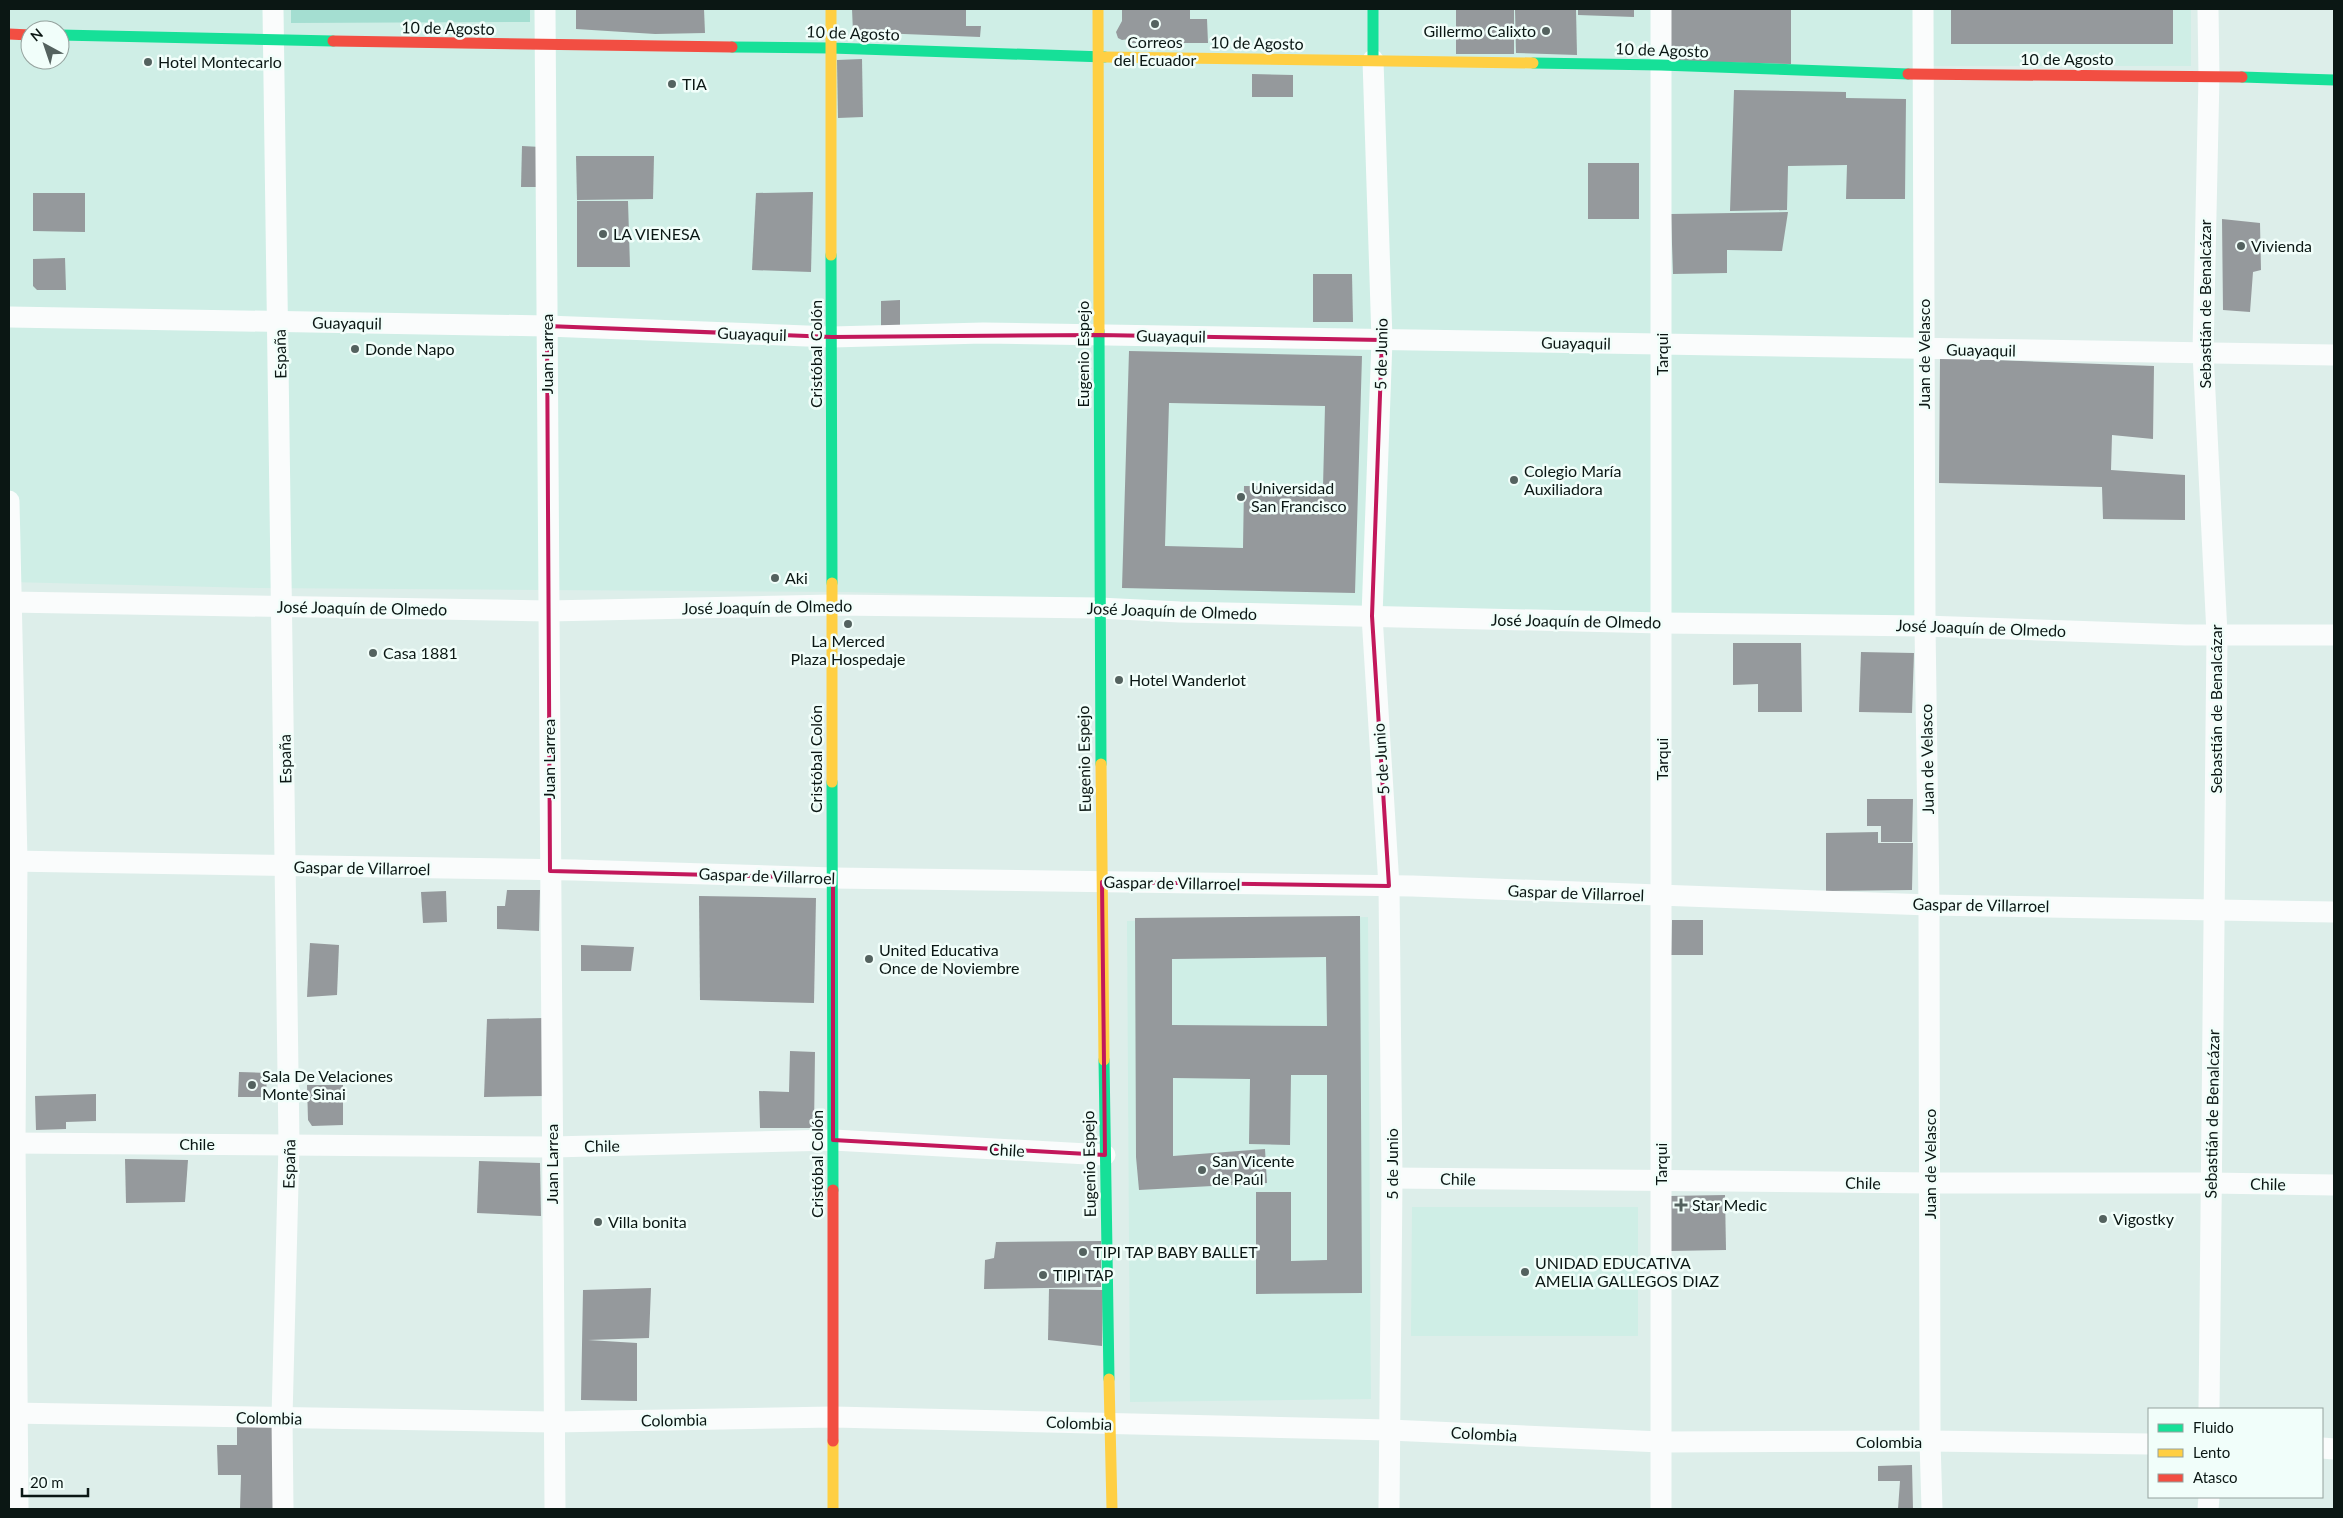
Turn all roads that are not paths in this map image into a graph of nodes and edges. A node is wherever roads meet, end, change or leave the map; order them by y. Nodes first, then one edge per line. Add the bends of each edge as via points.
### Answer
1 (273, 9) edge
2 (544, 9) edge
3 (830, 9) edge
4 (1098, 9) edge
5 (1373, 9) edge
6 (1661, 9) edge
7 (1923, 9) edge
8 (2208, 9) edge
9 (70, 35) edge
10 (274, 41) junction
11 (544, 46) junction
12 (831, 48) junction
13 (1098, 58) junction
14 (1372, 60) junction
15 (1661, 65) junction
16 (1923, 75) junction
17 (2209, 76) junction
18 (2334, 80) edge
19 (9, 317) edge
20 (279, 321) junction
21 (548, 326) junction
22 (1099, 335) junction
23 (832, 337) junction
24 (1382, 340) junction
25 (1662, 344) junction
26 (1924, 348) junction
27 (2203, 353) junction
28 (2334, 355) edge
29 (9, 501) edge
30 (10, 602) edge
31 (832, 605) junction
32 (282, 607) junction
33 (1099, 608) junction
34 (548, 611) junction
35 (1372, 616) junction
36 (1662, 623) junction
37 (1925, 626) junction
38 (2217, 634) junction
39 (2334, 635) edge
40 (13, 861) edge
41 (286, 866) junction
42 (550, 870) junction
43 (833, 878) junction
44 (1102, 882) junction
45 (1389, 886) junction
46 (1662, 896) junction
47 (1929, 904) junction
48 (2215, 908) junction
49 (2334, 912) edge
50 (833, 1140) junction
51 (12, 1143) edge
52 (289, 1144) junction
53 (552, 1147) junction
54 (1105, 1155) junction
55 (1392, 1178) junction
56 (1661, 1181) junction
57 (1930, 1183) junction
58 (2211, 1183) junction
59 (2334, 1185) edge
60 (2209, 1408) edge
61 (13, 1413) edge
62 (833, 1417) junction
63 (282, 1418) junction
64 (553, 1422) junction
65 (1112, 1424) junction
66 (1389, 1430) junction
67 (1930, 1441) junction
68 (1661, 1442) junction
69 (2148, 1444) edge
70 (18, 1509) edge
71 (283, 1509) edge
72 (554, 1509) edge
73 (834, 1509) edge
74 (1112, 1509) edge
75 (1389, 1509) edge
76 (1660, 1509) edge
77 (1932, 1509) edge

1 - 10 street, España
2 - 11 street, Juan Larrea
3 - 12 street, Cristóbal Colón
4 - 13 street, Eugenio Espejo
5 - 14 street, 5 de Junio
6 - 15 street, Tarqui
7 - 16 street, Juan de Velasco
8 - 17 street, Sebastián de Benalcázar
9 - 10 street, 10 de Agosto
10 - 11 street, 10 de Agosto
10 - 20 street, España
11 - 12 street, 10 de Agosto
11 - 21 street, Juan Larrea
12 - 13 street, 10 de Agosto
12 - 23 street, Cristóbal Colón
13 - 14 street, 10 de Agosto
13 - 22 street, Eugenio Espejo
14 - 15 street, 10 de Agosto
14 - 24 street, 5 de Junio
15 - 16 street, 10 de Agosto
15 - 25 street, Tarqui
16 - 17 street, 10 de Agosto
16 - 26 street, Juan de Velasco
17 - 18 street, 10 de Agosto
17 - 27 street, Sebastián de Benalcázar
19 - 20 street, Guayaquil
20 - 21 street, Guayaquil
20 - 32 street, España
21 - 23 street, Guayaquil
21 - 34 street, Juan Larrea
22 - 23 street, Guayaquil via 983,333
22 - 24 street, Guayaquil
22 - 33 street, Eugenio Espejo
23 - 31 street, Cristóbal Colón
24 - 25 street, Guayaquil
24 - 35 street, 5 de Junio
25 - 26 street, Guayaquil
25 - 36 street, Tarqui
26 - 27 street, Guayaquil
26 - 37 street, Juan de Velasco
27 - 28 street, Guayaquil
27 - 38 street, Sebastián de Benalcázar
29 - 30 street
30 - 32 street, José Joaquín de Olmedo
30 - 40 street
31 - 33 street, José Joaquín de Olmedo
31 - 34 street, José Joaquín de Olmedo
31 - 43 street, Cristóbal Colón
32 - 34 street, José Joaquín de Olmedo
32 - 41 street, España
33 - 35 street, José Joaquín de Olmedo
33 - 44 street, Eugenio Espejo
34 - 42 street, Juan Larrea
35 - 36 street, José Joaquín de Olmedo
35 - 45 street, 5 de Junio
36 - 37 street, José Joaquín de Olmedo
36 - 46 street, Tarqui
37 - 38 street, José Joaquín de Olmedo
37 - 47 street, Juan de Velasco
38 - 39 street, José Joaquín de Olmedo
38 - 48 street, Sebastián de Benalcázar
40 - 41 street, Gaspar de Villarroel
40 - 51 street
41 - 42 street, Gaspar de Villarroel
41 - 52 street, España
42 - 43 street, Gaspar de Villarroel
42 - 53 street, Juan Larrea
43 - 44 street, Gaspar de Villarroel
43 - 50 street, Cristóbal Colón
44 - 45 street, Gaspar de Villarroel
44 - 54 street, Eugenio Espejo
45 - 46 street, Gaspar de Villarroel
45 - 55 street, 5 de Junio
46 - 47 street, Gaspar de Villarroel
46 - 56 street, Tarqui
47 - 48 street, Gaspar de Villarroel
47 - 57 street, Juan de Velasco
48 - 49 street, Gaspar de Villarroel
48 - 58 street, Sebastián de Benalcázar
50 - 53 street, Chile
50 - 54 street, Chile
50 - 62 street, Cristóbal Colón
51 - 52 street, Chile
51 - 61 street
52 - 53 street, Chile
52 - 63 street, España
53 - 64 street, Juan Larrea
54 - 65 street, Eugenio Espejo
55 - 56 street, Chile
55 - 66 street, 5 de Junio
56 - 57 street, Chile
56 - 68 street, Tarqui
57 - 58 street, Chile
57 - 67 street, Juan de Velasco
58 - 59 street, Chile
58 - 60 street, Sebastián de Benalcázar
61 - 63 street, Colombia
61 - 70 street
62 - 64 street, Colombia
62 - 65 street, Colombia
62 - 73 street, Cristóbal Colón
63 - 64 street, Colombia
63 - 71 street, España
64 - 72 street, Juan Larrea
65 - 66 street, Colombia
65 - 74 street, Eugenio Espejo
66 - 68 street, Colombia
66 - 75 street, 5 de Junio
67 - 68 street, Colombia
67 - 69 street, Colombia
67 - 77 street, Juan de Velasco
68 - 76 street, Tarqui

